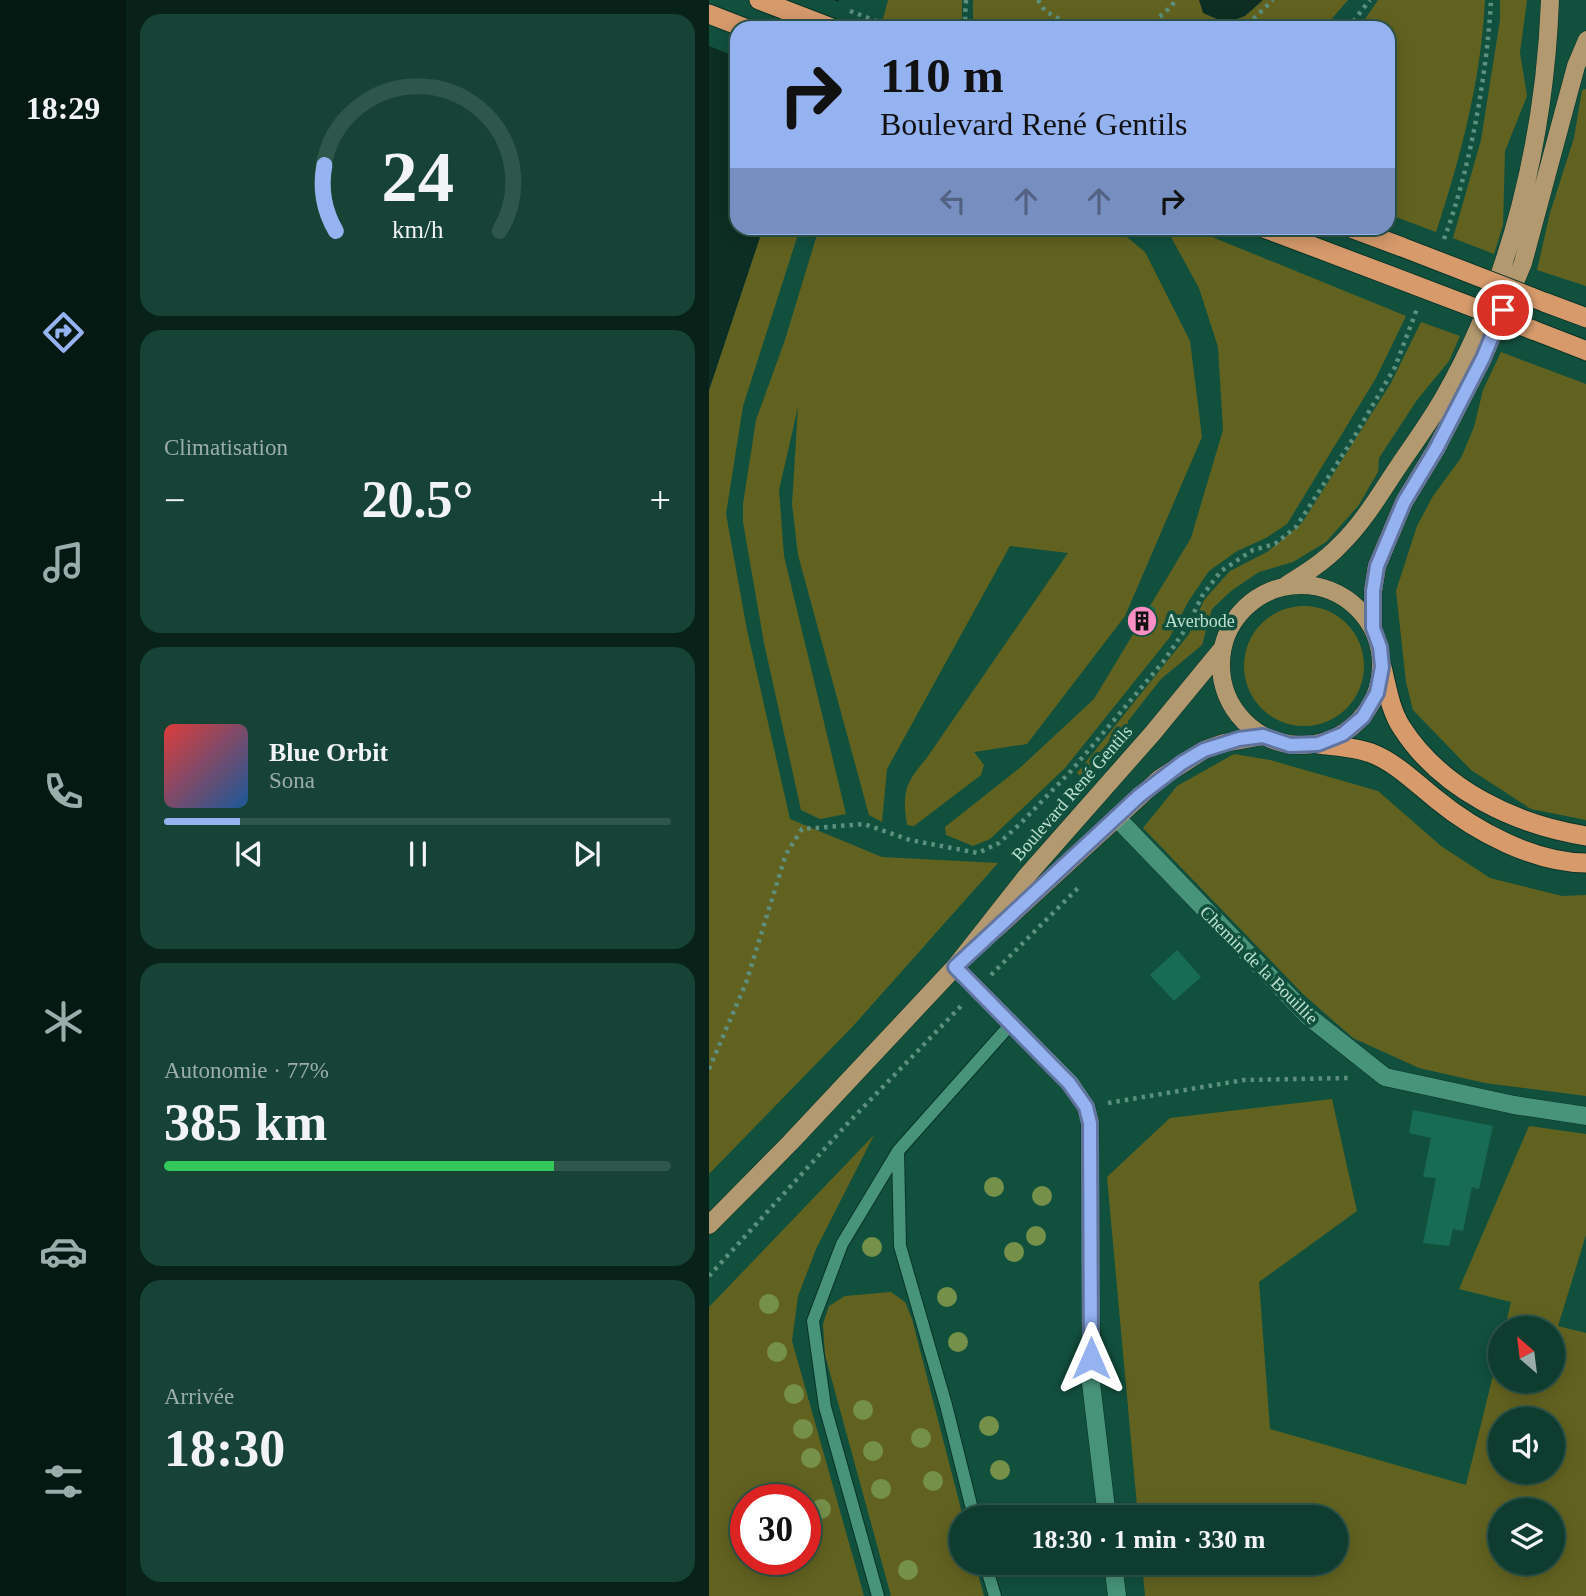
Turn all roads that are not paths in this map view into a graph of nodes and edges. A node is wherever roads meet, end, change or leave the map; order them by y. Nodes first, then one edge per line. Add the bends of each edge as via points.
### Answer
1 (759, 0) edge
2 (1550, 0) edge
3 (709, 15) edge
4 (814, 21) edge
5 (730, 23) edge
6 (1586, 40) edge
7 (1283, 235) edge
8 (1370, 235) edge
9 (1544, 302) junction
10 (1586, 312) edge
11 (1586, 318) edge
12 (1586, 351) edge
13 (1285, 586) junction
14 (1373, 628) junction
15 (1222, 649) junction
16 (1382, 667) junction
17 (1263, 736) junction
18 (1318, 744) junction
19 (1116, 817) junction
20 (1586, 836) edge
21 (1586, 863) edge
22 (955, 967) junction
23 (1011, 1024) junction
24 (1586, 1116) edge
25 (898, 1151) junction
26 (709, 1225) edge
27 (971, 1505) edge
28 (1106, 1505) edge
29 (989, 1575) edge
30 (1114, 1575) edge
31 (878, 1596) edge
32 (995, 1596) edge
33 (1117, 1596) edge

1 - 4 highway
2 - 13 main road via 1534,144 1509,249 1469,349 1444,398 1362,520 1316,567
3 - 5 highway
6 - 14 main road via 1523,263 1483,358 1404,502 1377,566
7 - 12 highway, bridge
8 - 9 highway, bridge
9 - 10 highway
9 - 11 highway
13 - 14 main road via 1302,584 1336,592 1351,601
13 - 15 main road via 1244,608
14 - 16 main road
15 - 17 main road via 1221,675 1228,700 1249,727
15 - 22 main road, Boulevard René Gentils via 1025,878
16 - 18 main road via 1377,693 1363,717 1343,734
16 - 20 highway via 1391,706 1402,727 1453,782 1515,817
17 - 18 main road via 1290,745
17 - 19 main road, Boulevard René Gentils via 1204,750 1159,779
18 - 21 highway via 1372,754 1389,763 1493,837 1547,857
19 - 22 main road, Boulevard René Gentils
19 - 24 street, Chemin de la Bouillie via 1308,1016 1385,1077
22 - 23 street
22 - 26 main road, Boulevard René Gentils
23 - 25 lane
23 - 28 street via 1069,1083 1086,1107 1090,1123 1091,1383
25 - 27 lane via 900,1246
25 - 31 lane via 842,1244 813,1321 825,1407
29 - 32 lane
30 - 33 street

